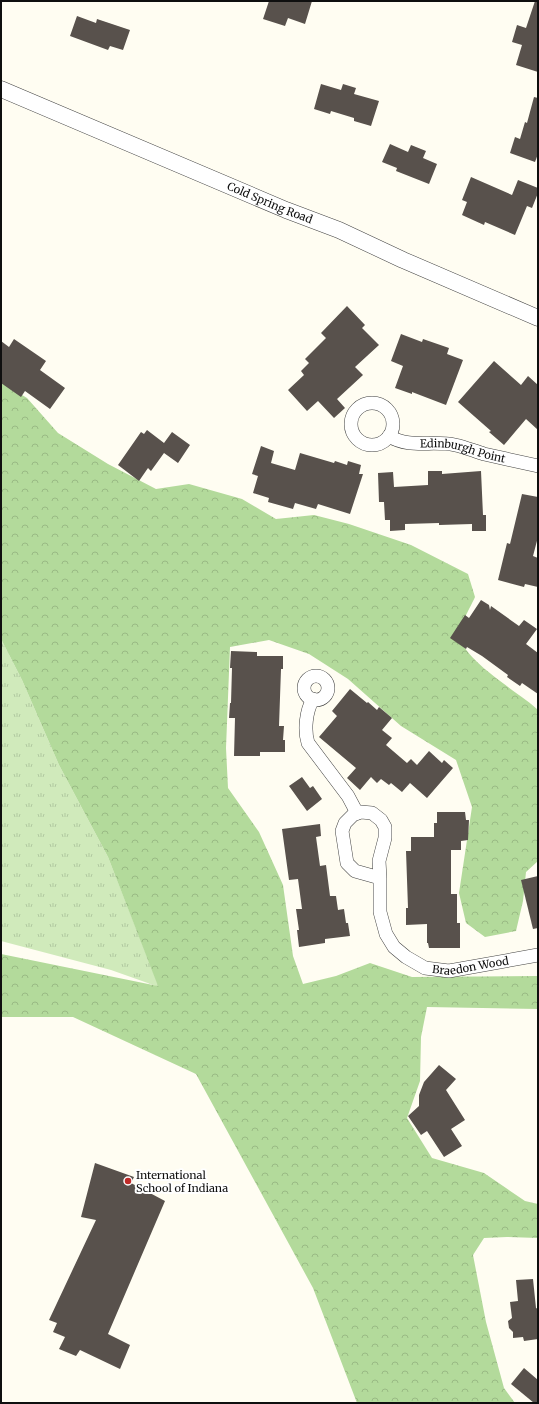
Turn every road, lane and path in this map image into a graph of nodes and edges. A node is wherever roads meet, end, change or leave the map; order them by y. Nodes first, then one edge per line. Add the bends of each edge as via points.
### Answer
1 (1, 89) edge
2 (538, 318) edge
3 (389, 436) dead end
4 (538, 466) edge
5 (313, 700) dead end
6 (357, 813) junction
7 (380, 878) junction
8 (538, 955) edge

1 - 2 street, Cold Spring Road via 339,230
3 - 4 street, Edinburgh Point via 405,443 454,445
5 - 6 street via 307,719 308,743 348,796
6 - 7 street, Braedon Wood via 372,813 385,827 385,838 379,857
6 - 7 street via 348,819 342,831 347,863 355,871
7 - 8 street, Braedon Wood via 380,912 386,934 406,957 425,968 449,971

